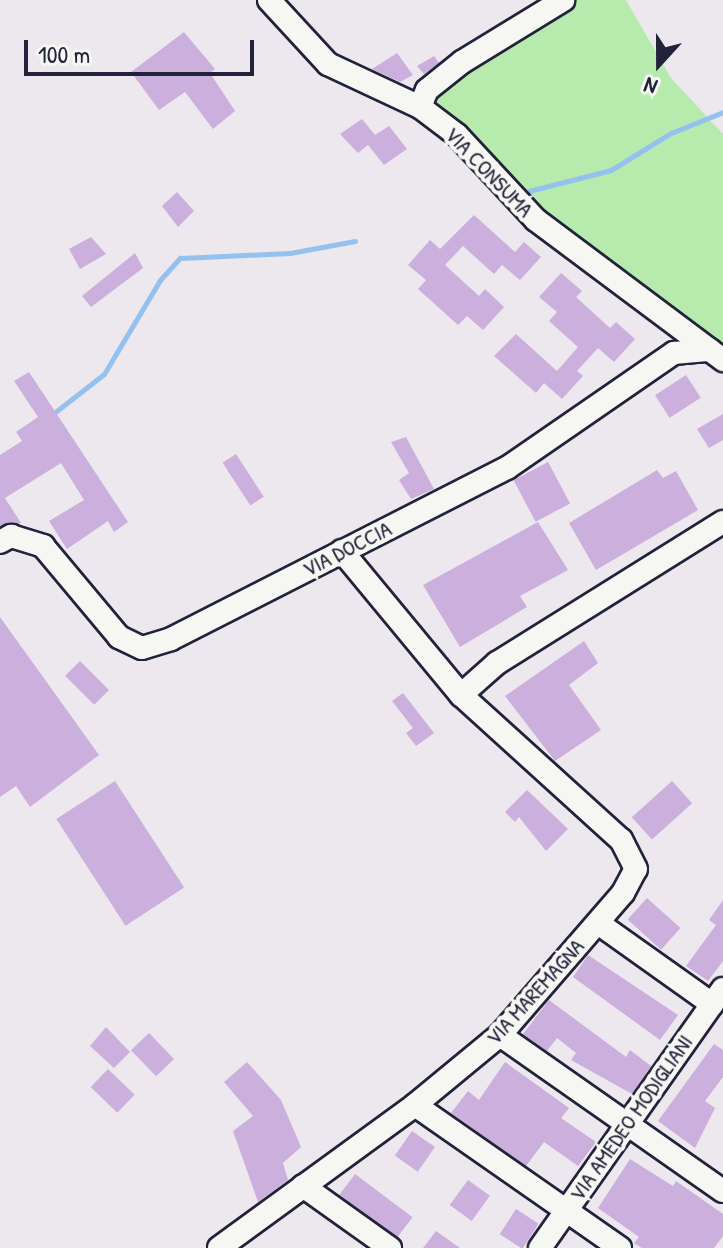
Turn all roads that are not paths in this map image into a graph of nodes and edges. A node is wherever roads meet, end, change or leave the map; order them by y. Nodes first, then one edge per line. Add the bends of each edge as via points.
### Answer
1 (269, 0) edge
2 (563, 0) edge
3 (420, 107) junction
4 (716, 355) edge
5 (723, 522) edge
6 (0, 542) edge
7 (342, 551) junction
8 (461, 695) junction
9 (598, 923) junction
10 (718, 996) edge
11 (500, 1035) junction
12 (415, 1105) junction
13 (625, 1126) junction
14 (303, 1186) junction
15 (723, 1191) edge
16 (565, 1212) junction
17 (219, 1248) edge
18 (390, 1248) edge
19 (540, 1248) edge
20 (620, 1248) edge

1 - 3 street, VIA CONSUMA via 328,64
2 - 3 street via 462,62 427,90
3 - 4 street, VIA CONSUMA via 457,135 536,220
4 - 7 street, VIA DOCCIA via 674,353 507,468
5 - 8 street via 497,663
6 - 7 street, VIA DOCCIA via 11,536 43,546 119,637 142,648 171,639
7 - 8 street, VIA MAREMAGNA
8 - 9 street, VIA MAREMAGNA via 621,840 636,869
9 - 10 street
9 - 11 street, VIA MAREMAGNA
10 - 13 street, VIA AMEDEO MODIGLIANI
11 - 12 street, VIA MAREMAGNA
11 - 13 street
12 - 14 street, VIA MAREMAGNA
12 - 16 street
13 - 15 street
13 - 16 street, VIA AMEDEO MODIGLIANI
14 - 17 street, VIA MAREMAGNA
14 - 18 street
16 - 19 street, VIA AMEDEO MODIGLIANI
16 - 20 street

